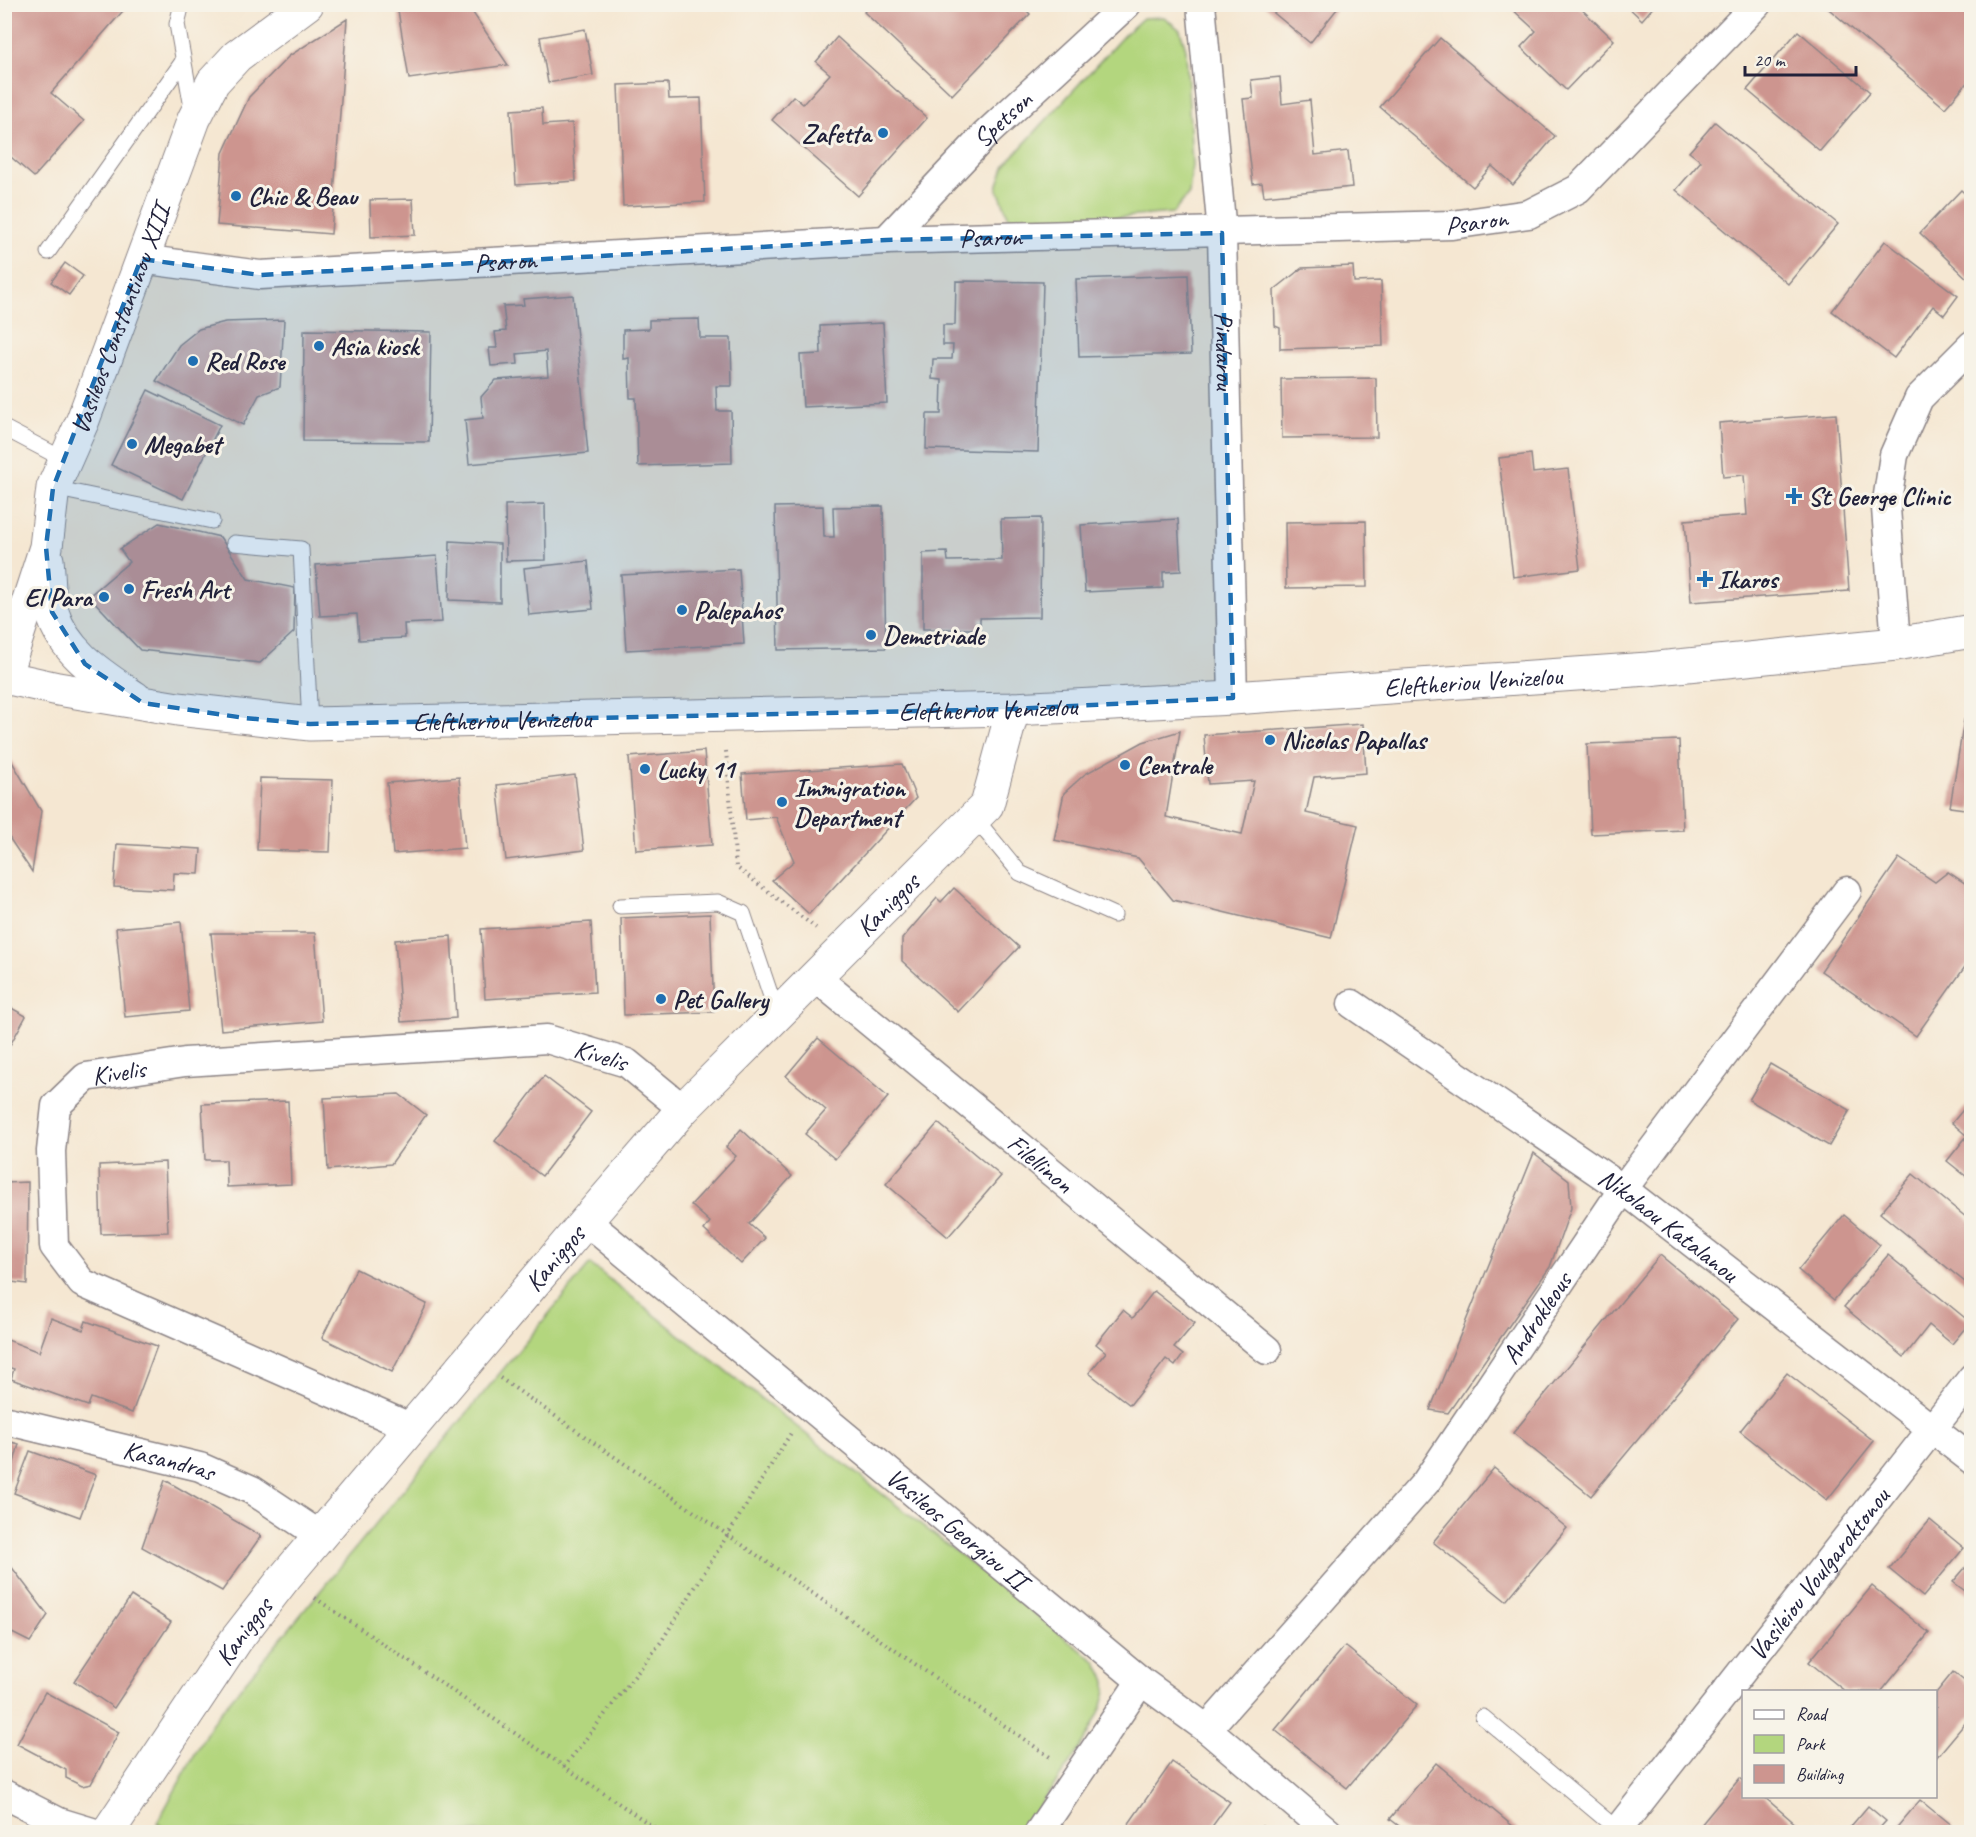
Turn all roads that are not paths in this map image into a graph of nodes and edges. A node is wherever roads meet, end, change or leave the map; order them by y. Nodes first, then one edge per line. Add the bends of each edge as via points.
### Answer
1 (182, 4) edge
2 (307, 4) edge
3 (1127, 4) edge
4 (1201, 4) edge
5 (1757, 4) edge
6 (183, 61) junction
7 (194, 119) junction
8 (1222, 233) junction
9 (886, 240) junction
10 (48, 252) dead end
11 (141, 259) junction
12 (1971, 345) edge
13 (4, 428) edge
14 (59, 474) junction
15 (212, 521) dead end
16 (234, 543) dead end
17 (46, 547) junction
18 (1971, 631) edge
19 (1896, 644) junction
20 (4, 677) edge
21 (1233, 698) junction
22 (142, 703) junction
23 (1013, 709) junction
24 (310, 724) junction
25 (974, 817) junction
26 (1847, 891) dead end
27 (620, 906) dead end
28 (1114, 915) dead end
29 (814, 976) junction
30 (1352, 1004) dead end
31 (777, 1014) junction
32 (683, 1109) junction
33 (1623, 1189) junction
34 (586, 1221) junction
35 (1267, 1350) dead end
36 (1971, 1378) edge
37 (4, 1420) edge
38 (412, 1428) junction
39 (1933, 1429) junction
40 (1971, 1460) edge
41 (318, 1534) junction
42 (1141, 1681) junction
43 (1483, 1717) dead end
44 (1207, 1729) junction
45 (4, 1794) edge
46 (1617, 1831) edge
47 (92, 1833) edge
48 (108, 1833) edge
49 (1040, 1833) edge
50 (1328, 1833) edge

1 - 6 lane via 177,24
2 - 7 street, Vasileos Constantinou XIII via 237,56 213,82
3 - 9 street, Spetson via 985,135
4 - 8 street, Pindarou
5 - 8 street, Psaron via 1578,189 1529,214 1452,225
6 - 7 lane
6 - 10 lane
7 - 11 street, Vasileos Constantinou XIII
8 - 9 street, Psaron
8 - 21 street, Pindarou
9 - 11 street, Psaron via 260,275
11 - 14 street, Vasileos Constantinou XIII via 83,420
12 - 19 street via 1919,398 1894,455 1886,508
13 - 14 lane
14 - 15 lane
14 - 17 street, Vasileos Constantinou XIII
16 - 24 lane via 301,549
17 - 20 street, Vasileos Constantinou XIII
17 - 22 street via 52,612 68,643 85,664
18 - 19 street, Eleftheriou Venizelou
19 - 21 street, Eleftheriou Venizelou via 1648,669
20 - 22 street, Eleftheriou Venizelou
21 - 23 street, Eleftheriou Venizelou
22 - 24 street, Eleftheriou Venizelou
23 - 24 street, Eleftheriou Venizelou
23 - 25 street, Kaniggos via 987,805
25 - 28 lane via 1020,873
25 - 29 street, Kaniggos
26 - 33 street, Androkleous
27 - 31 lane via 718,902 743,913
29 - 31 street, Kaniggos
29 - 35 street, Filellinon
30 - 33 street, Nikolaou Katalanou
31 - 32 street, Kaniggos
32 - 34 street, Kaniggos
32 - 38 street, Kivelis via 627,1063 547,1039 185,1062 86,1077 56,1106 51,1151 54,1246 82,1283
33 - 39 street, Nikolaou Katalanou
33 - 44 street, Androkleous via 1426,1482
34 - 38 street, Kaniggos
34 - 42 street, Vasileos Georgiou II
36 - 39 street, Vasileiou Voulgaroktonou
37 - 41 street, Kasandras via 200,1467 252,1490
38 - 41 street, Kaniggos
39 - 40 street, Nikolaou Katalanou
39 - 46 street, Vasileiou Voulgaroktonou
41 - 48 street, Kaniggos via 236,1640
42 - 44 street, Vasileos Georgiou II
42 - 49 street
43 - 46 lane
44 - 50 street, Vasileos Georgiou II
45 - 47 street via 59,1822

